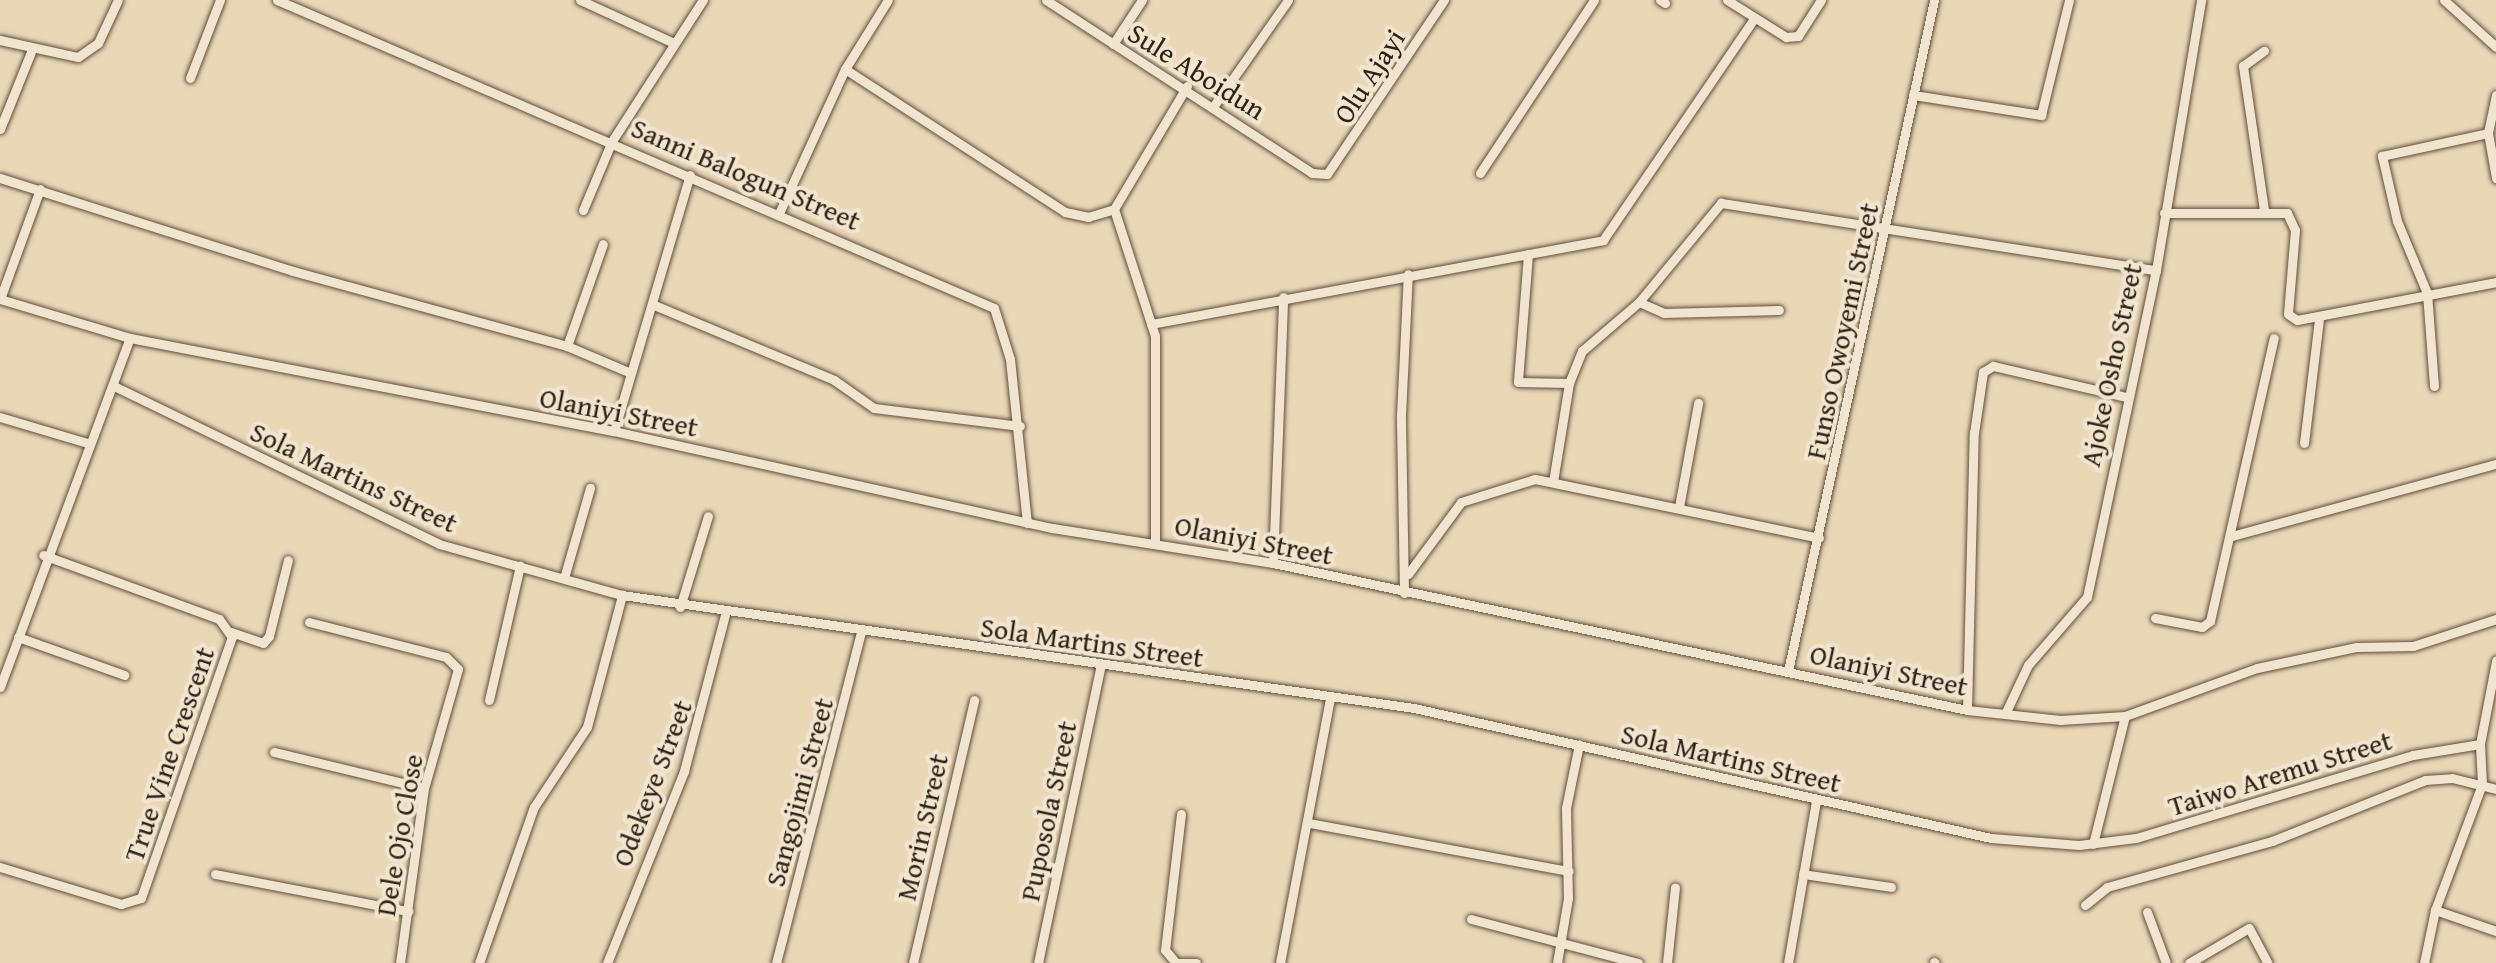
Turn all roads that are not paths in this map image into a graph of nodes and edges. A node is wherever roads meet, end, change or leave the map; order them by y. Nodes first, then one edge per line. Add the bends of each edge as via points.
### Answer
1 (118, 0) edge
2 (220, 0) edge
3 (277, 0) edge
4 (580, 0) edge
5 (703, 0) edge
6 (888, 0) edge
7 (1046, 0) edge
8 (1142, 0) edge
9 (1288, 0) edge
10 (1444, 0) edge
11 (1594, 0) edge
12 (1727, 0) edge
13 (1821, 0) edge
14 (1934, 0) edge
15 (2069, 0) edge
16 (2201, 0) edge
17 (2444, 0) edge
18 (1753, 20) junction
19 (0, 40) edge
20 (674, 43) junction
21 (1113, 44) junction
22 (2496, 47) edge
23 (2264, 51) dead end
24 (31, 52) junction
25 (845, 69) junction
26 (190, 78) dead end
27 (1187, 86) junction
28 (1913, 95) junction
29 (2496, 95) edge
30 (1215, 104) junction
31 (0, 129) edge
32 (2488, 133) junction
33 (612, 141) junction
34 (1480, 173) dead end
35 (1327, 174) joint
36 (690, 175) junction
37 (0, 178) edge
38 (2496, 178) edge
39 (40, 189) junction
40 (1114, 209) junction
41 (583, 210) dead end
42 (2264, 210) junction
43 (780, 211) junction
44 (2164, 213) junction
45 (1889, 224) junction
46 (603, 244) dead end
47 (1528, 254) junction
48 (2156, 270) junction
49 (1408, 274) junction
50 (2496, 282) edge
51 (2427, 293) junction
52 (1283, 297) junction
53 (0, 299) edge
54 (1639, 302) junction
55 (654, 305) junction
56 (1779, 310) dead end
57 (2319, 319) junction
58 (1151, 324) junction
59 (130, 338) junction
60 (2274, 338) dead end
61 (567, 346) junction
62 (631, 373) junction
63 (1569, 383) junction
64 (2434, 386) dead end
65 (116, 387) junction
66 (2126, 397) junction
67 (1698, 403) dead end
68 (0, 417) edge
69 (1020, 426) junction
70 (614, 431) junction
71 (87, 443) junction
72 (2304, 443) dead end
73 (2496, 464) edge
74 (1553, 482) junction
75 (590, 488) dead end
76 (1679, 507) junction
77 (708, 516) dead end
78 (1027, 523) junction
79 (2232, 536) junction
80 (1819, 538) junction
81 (1155, 543) junction
82 (43, 555) junction
83 (288, 560) dead end
84 (1273, 563) junction
85 (520, 566) junction
86 (1408, 574) junction
87 (564, 578) junction
88 (1404, 593) junction
89 (622, 595) junction
90 (680, 607) junction
91 (725, 615) junction
92 (2155, 618) dead end
93 (2496, 619) edge
94 (309, 622) dead end
95 (231, 632) junction
96 (861, 632) junction
97 (18, 637) junction
98 (2496, 661) edge
99 (1100, 668) junction
100 (1788, 671) junction
101 (124, 675) dead end
102 (0, 687) edge
103 (2493, 693) edge
104 (1330, 698) junction
105 (489, 700) dead end
106 (974, 700) dead end
107 (1967, 710) junction
108 (2005, 714) junction
109 (2125, 716) junction
110 (1579, 744) junction
111 (2480, 746) junction
112 (274, 752) dead end
113 (2482, 780) junction
114 (424, 788) junction
115 (2496, 789) edge
116 (1816, 801) junction
117 (1181, 814) dead end
118 (1309, 823) junction
119 (2093, 844) junction
120 (0, 867) edge
121 (1569, 871) junction
122 (215, 874) dead end
123 (1803, 874) junction
124 (1675, 887) dead end
125 (1891, 887) dead end
126 (2085, 905) dead end
127 (2435, 910) junction
128 (408, 911) junction
129 (2147, 912) dead end
130 (1471, 919) dead end
131 (2496, 931) edge
132 (1563, 943) junction
133 (400, 963) edge
134 (479, 963) edge
135 (607, 963) edge
136 (776, 963) edge
137 (913, 963) edge
138 (1038, 963) edge
139 (1177, 963) edge
140 (1196, 963) edge
141 (1280, 963) edge
142 (1557, 963) edge
143 (1638, 963) edge
144 (1667, 963) edge
145 (1788, 963) edge
146 (2166, 963) edge
147 (2189, 963) edge
148 (2268, 963) edge
149 (2424, 963) edge

1 - 24 street via 88,52 66,58
2 - 26 street
3 - 33 street, Sanni Balogun Street
4 - 20 street
5 - 20 street
6 - 25 street
7 - 21 street, Sule Aboidun
8 - 21 street
9 - 30 street
10 - 35 street, Olu Ajayi
11 - 34 street
12 - 18 street
13 - 18 street via 1798,36
14 - 28 street, Funso Owoyemi Street
15 - 28 street via 2041,115
16 - 44 street, Ajoke Osho Street
17 - 22 street
18 - 47 street via 1614,232
19 - 24 street
20 - 33 street
21 - 27 street, Sule Aboidun
23 - 42 street via 2243,66
24 - 31 street
25 - 40 street via 1065,212 1088,217
25 - 43 street
27 - 30 street, Sule Aboidun
27 - 40 street
28 - 45 street, Funso Owoyemi Street
29 - 32 street
30 - 35 street, Sule Aboidun via 1312,173
32 - 38 street
32 - 51 street via 2382,156 2397,221
33 - 36 street, Sanni Balogun Street
33 - 41 street
36 - 43 street, Sanni Balogun Street
36 - 55 street
37 - 39 street
39 - 53 street
39 - 61 street via 293,271
40 - 58 street
42 - 44 street
42 - 57 street via 2294,221 2288,314
43 - 69 street, Sanni Balogun Street via 994,308
44 - 48 street, Ajoke Osho Street
45 - 48 street
45 - 54 street via 1721,203
45 - 80 street, Funso Owoyemi Street
46 - 61 street
47 - 49 street
47 - 63 street via 1518,382
48 - 66 street, Ajoke Osho Street
49 - 52 street
49 - 86 street via 1401,415
50 - 51 street
51 - 57 street
51 - 64 street
52 - 58 street
52 - 84 street
53 - 59 street, Olaniyi Street
54 - 56 street via 1664,313
54 - 63 street via 1590,340
55 - 62 street
55 - 69 street via 834,380 874,408
57 - 72 street
58 - 81 street
59 - 65 street
59 - 70 street, Olaniyi Street
60 - 79 street
61 - 62 street
62 - 70 street
63 - 74 street
65 - 71 street
65 - 85 street, Sola Martins Street via 439,544
66 - 107 street via 1993,366 1983,372 1974,433
66 - 108 street, Ajoke Osho Street via 2087,597 2028,665
67 - 76 street
68 - 71 street
69 - 78 street, Sanni Balogun Street
70 - 78 street, Olaniyi Street
71 - 82 street
73 - 79 street
74 - 76 street
74 - 86 street via 1497,487 1461,502
75 - 87 street
76 - 80 street
77 - 90 street
78 - 81 street, Olaniyi Street
79 - 92 street via 2207,626
80 - 100 street, Funso Owoyemi Street
81 - 84 street, Olaniyi Street
82 - 95 street, True Vine Crescent via 219,619
82 - 97 street
83 - 95 street via 269,636 263,643
84 - 88 street, Olaniyi Street
85 - 87 street, Sola Martins Street
85 - 105 street
86 - 88 street
87 - 89 street, Sola Martins Street
88 - 100 street, Olaniyi Street
89 - 90 street, Sola Martins Street
89 - 134 street via 587,727 534,807
90 - 91 street, Sola Martins Street
91 - 96 street, Sola Martins Street
91 - 135 street, Odekeye Street via 684,771
93 - 109 street, Olaniyi Street via 2413,646 2357,647 2257,668
94 - 114 street, Dele Ojo Close via 446,657 458,669
95 - 120 street, True Vine Crescent via 141,898 121,904
96 - 99 street, Sola Martins Street
96 - 136 street, Sangojimi Street
97 - 101 street
97 - 102 street
98 - 103 street
99 - 104 street, Sola Martins Street
99 - 138 street, Puposola Street
100 - 107 street, Olaniyi Street
103 - 111 street
104 - 110 street, Sola Martins Street via 1414,708
104 - 118 street
106 - 137 street, Morin Street
107 - 108 street, Olaniyi Street
108 - 109 street, Olaniyi Street
109 - 119 street
110 - 116 street, Sola Martins Street
110 - 121 street via 1566,808
111 - 113 street
111 - 119 street, Taiwo Aremu Street via 2367,768 2185,828
112 - 114 street
113 - 115 street
113 - 126 street via 2425,780 2272,841 2107,887
113 - 127 street
114 - 128 street, Dele Ojo Close
116 - 119 street, Sola Martins Street via 1991,838
116 - 123 street
117 - 139 street via 1165,950
118 - 121 street
118 - 141 street
121 - 132 street
122 - 128 street
123 - 125 street
123 - 145 street
124 - 144 street
127 - 131 street
127 - 149 street
128 - 133 street, Dele Ojo Close
129 - 146 street
130 - 132 street
132 - 142 street
132 - 143 street
139 - 140 street
147 - 148 street via 2249,928

